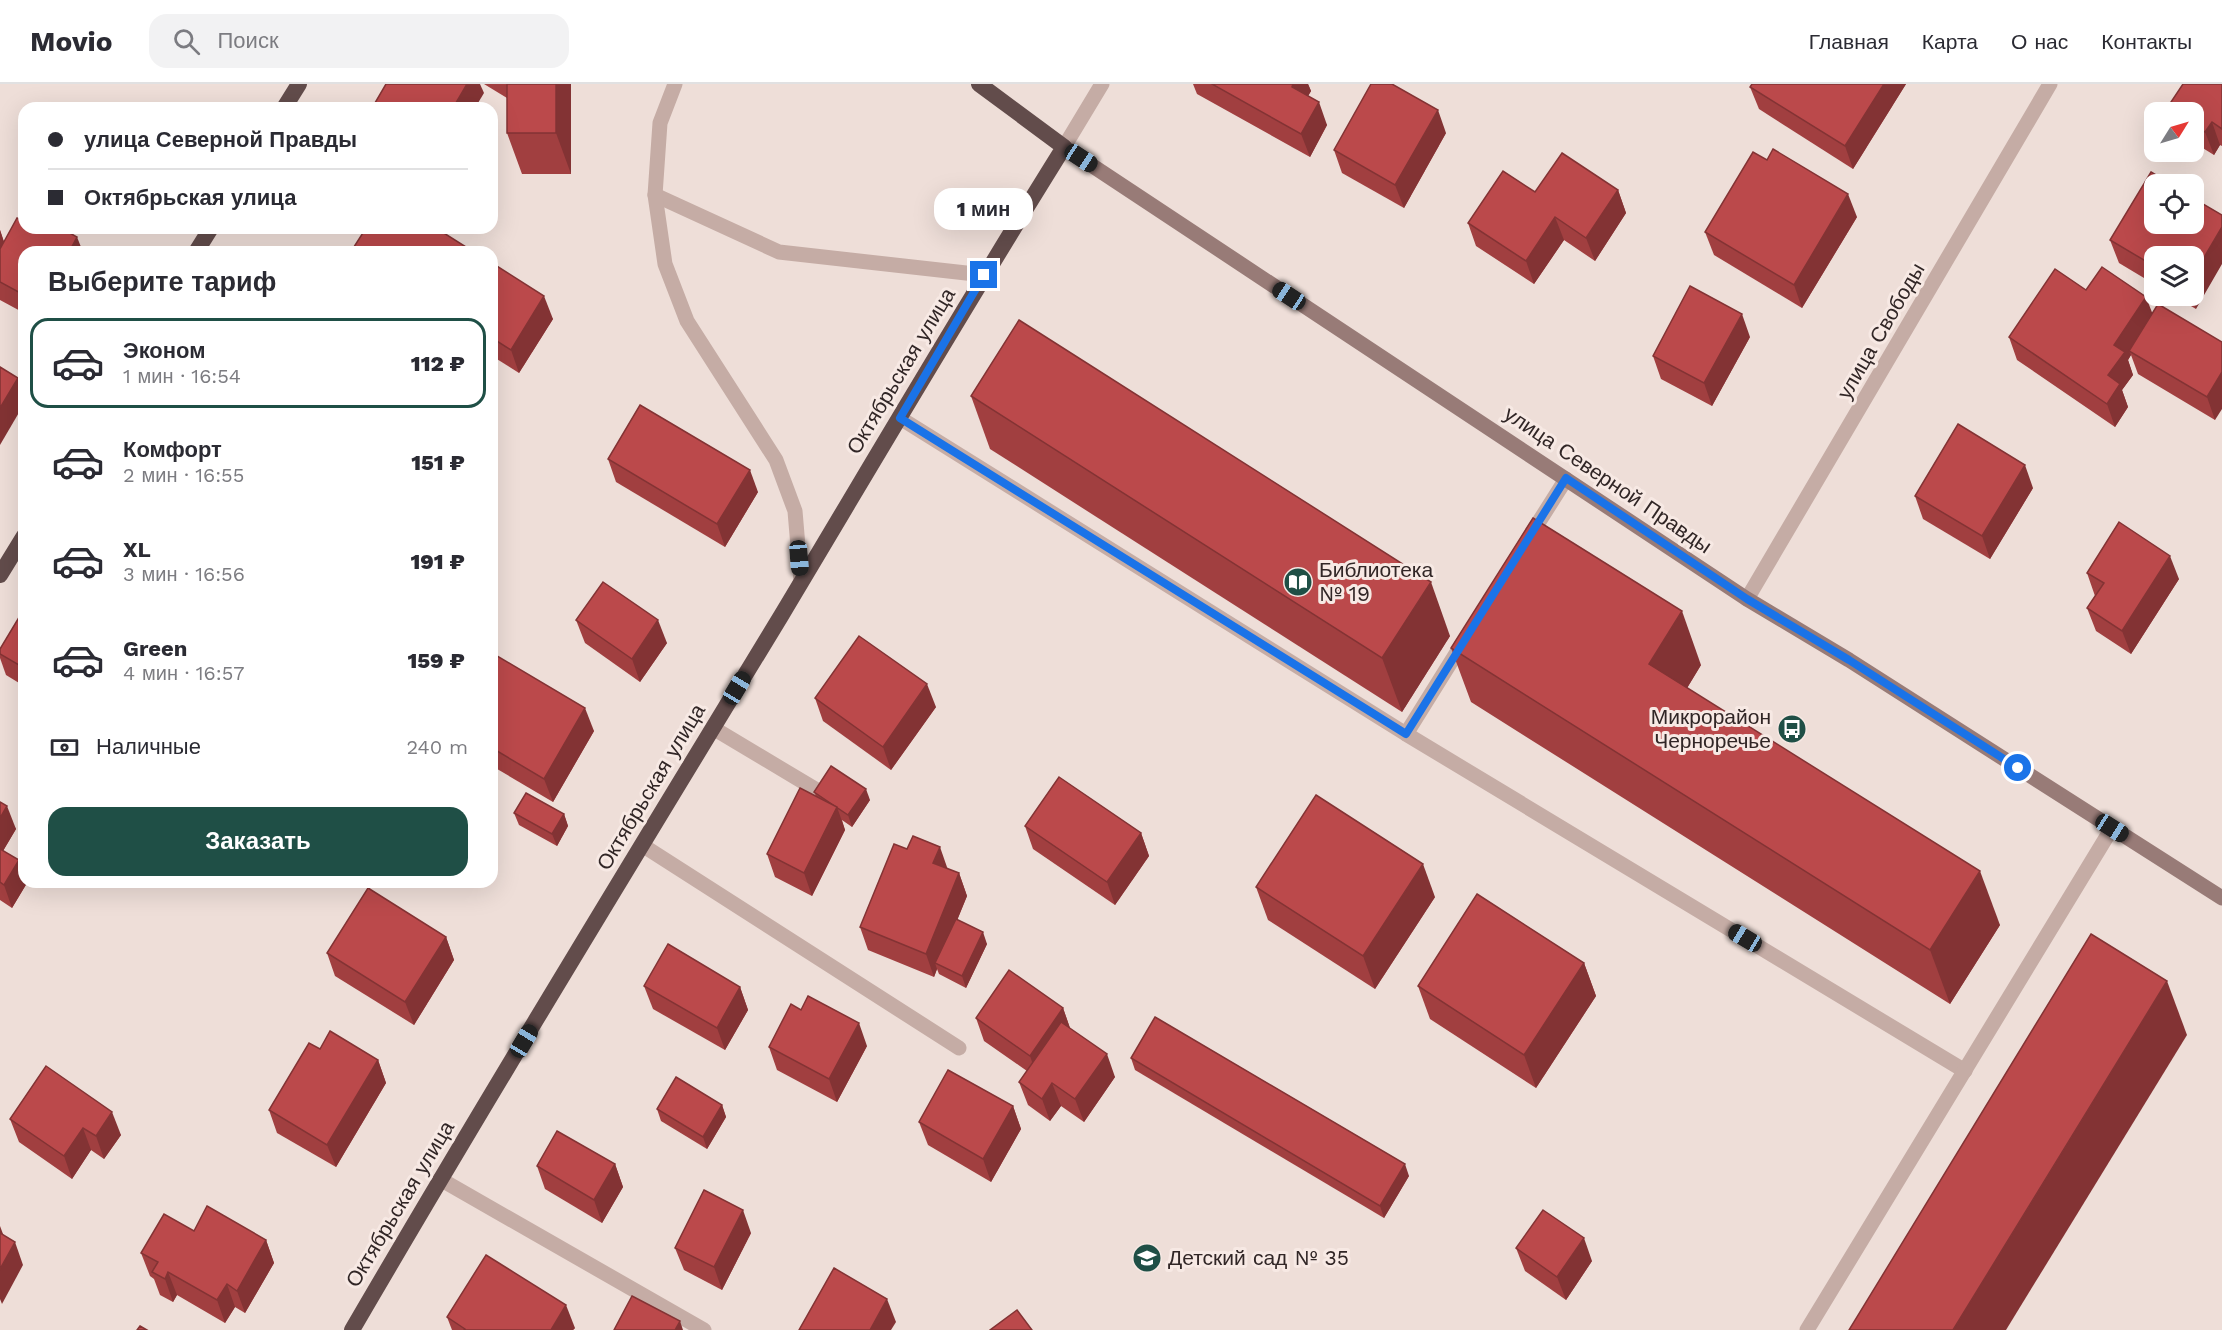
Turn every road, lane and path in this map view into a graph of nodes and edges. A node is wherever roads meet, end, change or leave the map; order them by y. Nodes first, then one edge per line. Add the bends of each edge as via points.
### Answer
1 (298, 84) edge
2 (675, 84) edge
3 (979, 84) edge
4 (1102, 84) edge
5 (2050, 84) edge
6 (288, 102) edge
7 (1064, 147) junction
8 (656, 195) junction
9 (984, 275) junction
10 (900, 418) junction
11 (1566, 478) junction
12 (18, 546) edge
13 (1523, 547) edge
14 (0, 575) edge
15 (801, 582) junction
16 (1747, 599) junction
17 (1474, 626) edge
18 (712, 729) junction
19 (1406, 734) junction
20 (815, 789) edge
21 (2112, 828) junction
22 (642, 845) junction
23 (2222, 898) edge
24 (959, 1048) dead end
25 (1965, 1071) junction
26 (440, 1179) junction
27 (352, 1330) edge
28 (704, 1330) edge
29 (1807, 1330) edge

1 - 6 highway
2 - 8 street via 660,123
3 - 7 highway, улица Северной Правды
4 - 7 street, Октябрьская улица
5 - 16 street, улица Свободы
7 - 9 highway, Октябрьская улица
7 - 11 main road, улица Северной Правды
8 - 9 street via 779,252
8 - 15 street via 665,264 687,321 776,460 795,511
9 - 10 highway, Октябрьская улица
10 - 15 highway, Октябрьская улица
10 - 19 street
11 - 13 street
11 - 16 main road, улица Северной Правды
12 - 14 highway
15 - 18 highway, Октябрьская улица
16 - 21 main road, улица Северной Правды
17 - 19 street
18 - 20 street
18 - 22 highway, Октябрьская улица
19 - 25 street
21 - 23 main road, улица Северной Правды
21 - 25 street
22 - 24 street
22 - 26 highway, Октябрьская улица
25 - 29 street
26 - 27 highway, Октябрьская улица
26 - 28 street

